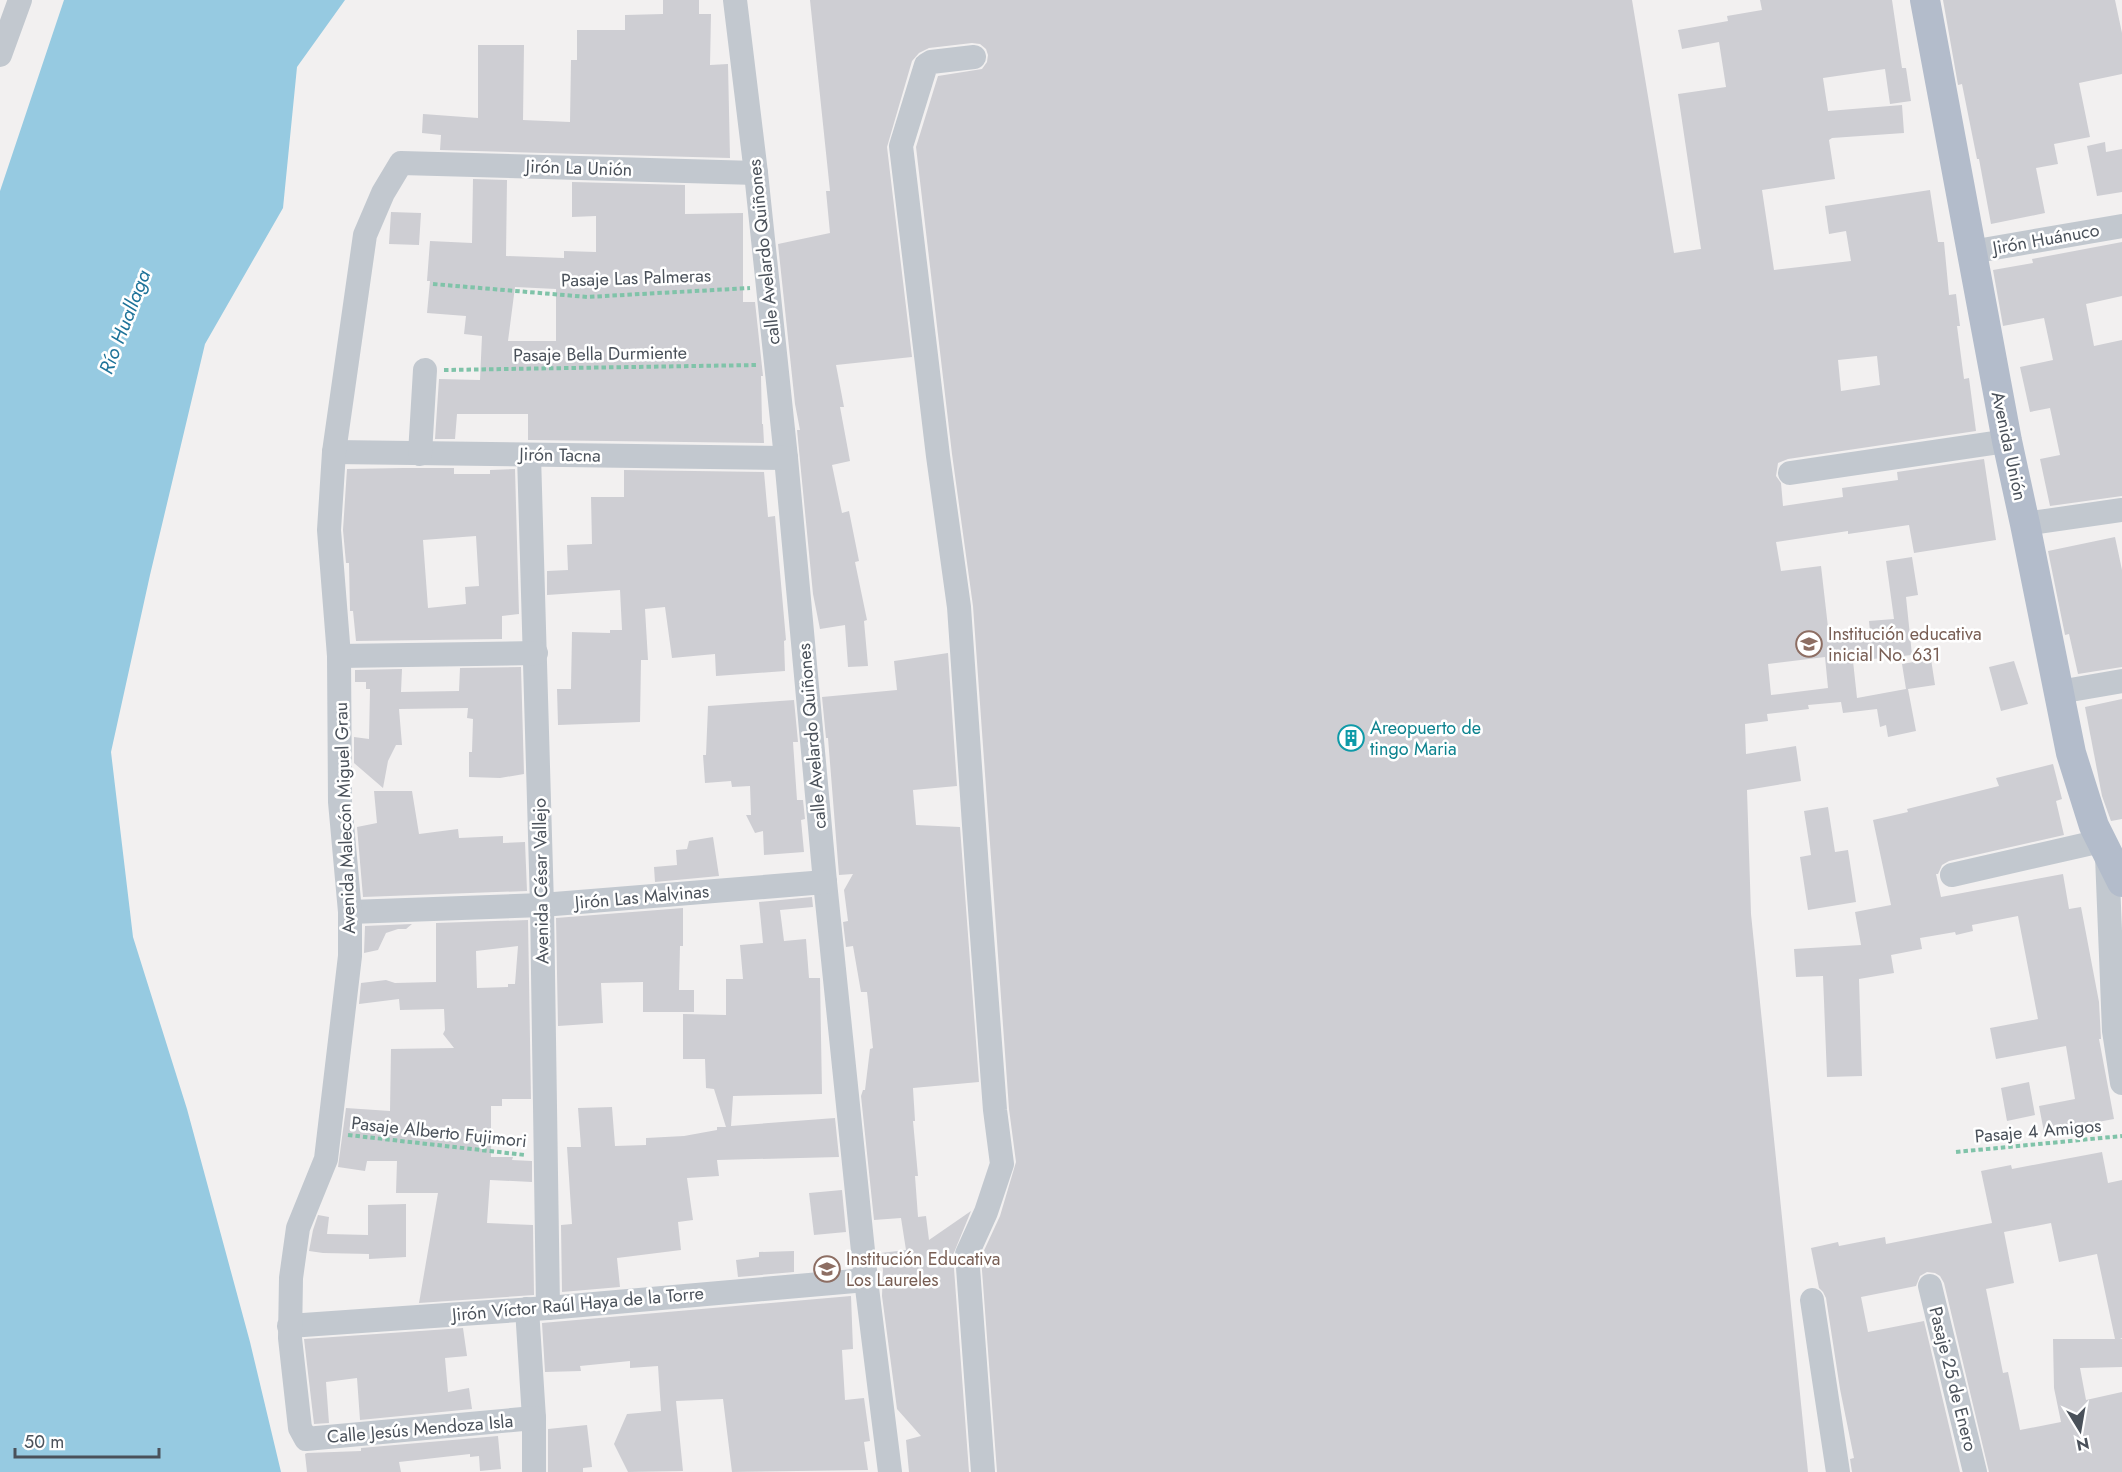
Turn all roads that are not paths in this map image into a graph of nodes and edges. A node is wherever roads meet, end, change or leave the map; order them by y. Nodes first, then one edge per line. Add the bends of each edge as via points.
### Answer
1 (20, 0) edge
2 (735, 0) edge
3 (1925, 0) edge
4 (0, 55) edge
5 (974, 57) dead end
6 (402, 163) joint
7 (756, 173) junction
8 (2122, 226) edge
9 (1971, 252) junction
10 (425, 370) road end
11 (2007, 441) junction
12 (334, 452) junction
13 (420, 454) junction
14 (529, 455) junction
15 (786, 458) junction
16 (1791, 473) dead end
17 (2122, 510) edge
18 (2025, 524) junction
19 (536, 653) junction
20 (339, 656) junction
21 (2122, 681) edge
22 (2059, 692) junction
23 (2110, 850) edge
24 (1952, 875) dead end
25 (825, 882) junction
26 (2122, 882) edge
27 (542, 905) junction
28 (350, 912) junction
29 (2122, 1083) edge
30 (866, 1281) junction
31 (1930, 1286) dead end
32 (1812, 1300) dead end
33 (538, 1308) junction
34 (290, 1326) junction
35 (534, 1418) junction
36 (306, 1439) joint
37 (534, 1472) edge
38 (890, 1472) edge
39 (984, 1472) edge
40 (1838, 1472) edge
41 (1975, 1472) edge

1 - 4 street
2 - 7 street, calle Avelardo Quiñones
3 - 9 main road, Avenida Unión
5 - 39 street via 926,65 901,146 959,607 1002,1164 967,1254
6 - 7 street, Jirón La Unión
6 - 12 street, Avenida Malecón Miguel Grau via 383,193 365,235
7 - 15 street, calle Avelardo Quiñones
8 - 9 street, Jirón Huánuco
9 - 11 main road, Avenida Unión
10 - 13 street
11 - 16 street
11 - 18 main road, Avenida Unión
12 - 13 street, Jirón Tacna
12 - 20 street, Avenida Malecón Miguel Grau via 328,530
13 - 14 street, Jirón Tacna
14 - 15 street, Jirón Tacna
14 - 19 street, Avenida César Vallejo
15 - 25 street, calle Avelardo Quiñones
17 - 18 street
18 - 22 main road, Avenida Unión
19 - 20 street
19 - 27 street, Avenida César Vallejo
20 - 28 street, Avenida Malecón Miguel Grau via 340,802
21 - 22 street
22 - 23 main road, Avenida Unión via 2084,797
23 - 24 street
23 - 26 main road, Avenida Unión
23 - 29 street via 2114,1031
25 - 27 street, Jirón Las Malvinas
25 - 30 street, calle Avelardo Quiñones
27 - 28 street, Jirón Las Malvinas
27 - 33 street, Avenida César Vallejo via 546,1157
28 - 34 street, Avenida Malecón Miguel Grau via 350,956 326,1159 298,1228
30 - 33 street, Jirón Víctor Raúl Haya de la Torre
30 - 38 street, calle Avelardo Quiñones
31 - 41 street, Pasaje 25 de Enero
32 - 40 street
33 - 34 street, Jirón Víctor Raúl Haya de la Torre
33 - 35 street, Avenida César Vallejo
34 - 36 street, Avenida Malecón Miguel Grau via 300,1428
35 - 36 street, Calle Jesús Mendoza Isla
35 - 37 street, Avenida César Vallejo

